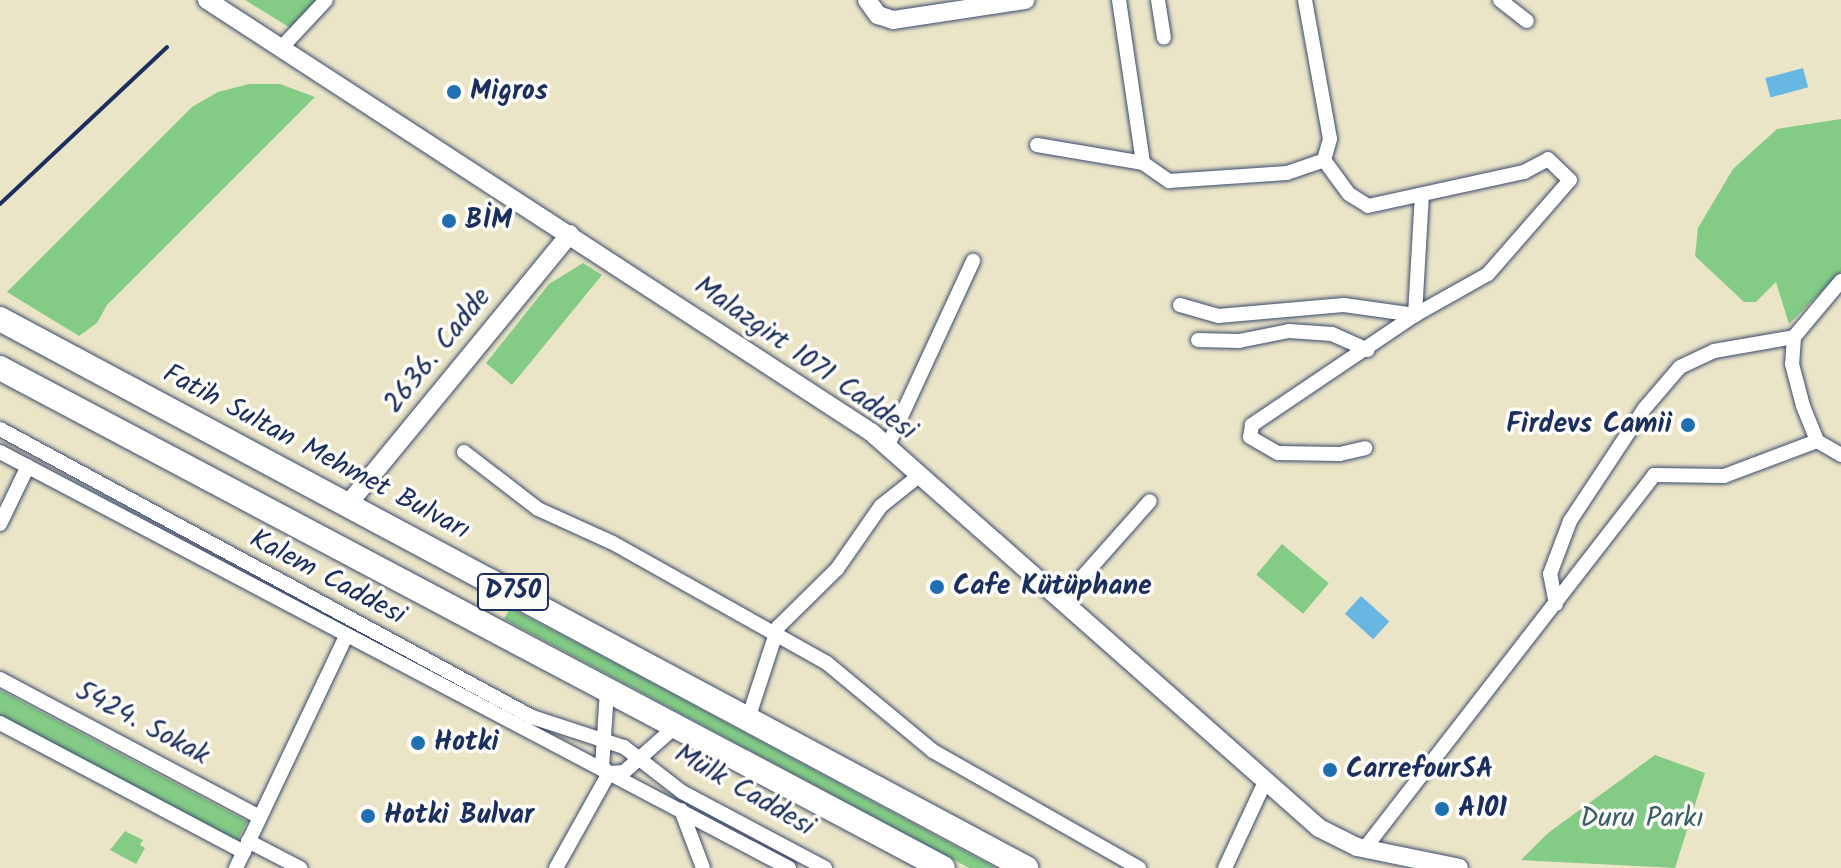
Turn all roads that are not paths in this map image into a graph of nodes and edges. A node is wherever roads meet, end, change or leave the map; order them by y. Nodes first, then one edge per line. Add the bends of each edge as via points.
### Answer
1 (207, 0) edge
2 (326, 0) edge
3 (867, 0) edge
4 (1026, 0) edge
5 (1119, 0) edge
6 (1158, 0) edge
7 (1305, 0) edge
8 (1500, 0) edge
9 (1527, 21) dead end
10 (1164, 38) dead end
11 (282, 47) junction
12 (1037, 145) dead end
13 (1324, 160) junction
14 (1143, 163) junction
15 (1422, 195) junction
16 (570, 234) junction
17 (973, 261) dead end
18 (1841, 281) edge
19 (1180, 305) dead end
20 (1415, 315) junction
21 (0, 319) edge
22 (1794, 337) junction
23 (1198, 340) dead end
24 (1368, 350) junction
25 (0, 368) edge
26 (0, 429) edge
27 (1817, 441) junction
28 (888, 445) junction
29 (1365, 448) dead end
30 (0, 452) edge
31 (464, 452) dead end
32 (1841, 455) edge
33 (28, 466) junction
34 (920, 475) junction
35 (1150, 501) dead end
36 (349, 503) junction
37 (0, 524) edge
38 (1062, 600) junction
39 (1556, 604) junction
40 (775, 635) junction
41 (346, 636) junction
42 (0, 679) edge
43 (607, 690) junction
44 (748, 719) junction
45 (0, 723) edge
46 (676, 726) junction
47 (607, 741) junction
48 (638, 756) junction
49 (609, 773) junction
50 (1265, 782) junction
51 (681, 810) junction
52 (259, 817) junction
53 (246, 846) junction
54 (1365, 848) junction
55 (236, 868) edge
56 (300, 868) edge
57 (556, 868) edge
58 (703, 868) edge
59 (789, 868) edge
60 (825, 868) edge
61 (943, 868) edge
62 (1026, 868) edge
63 (1139, 868) edge
64 (1225, 868) edge
65 (1459, 868) edge

1 - 11 street, Malazgirt 1071 Caddesi
2 - 11 street
3 - 4 street via 878,15 893,20
5 - 14 street
6 - 10 street
7 - 13 street via 1330,139
8 - 9 street
11 - 16 street, Malazgirt 1071 Caddesi
12 - 14 street
13 - 14 street via 1287,173 1169,181
13 - 15 street via 1349,194 1368,206
15 - 20 street
15 - 20 street via 1524,172 1548,159 1570,180 1488,274
16 - 28 street, Malazgirt 1071 Caddesi
16 - 36 street, 2636. Cadde
17 - 28 street
18 - 22 street
19 - 20 street via 1218,316 1344,305
20 - 24 street
21 - 36 highway, Fatih Sultan Mehmet Bulvarı / D750
22 - 27 street via 1792,364
22 - 39 street via 1714,351 1680,367 1644,409 1570,521 1550,574
23 - 24 street via 1239,341 1289,331 1332,334
24 - 29 street via 1261,415 1250,437 1278,453 1325,455
25 - 43 highway, D750
26 - 47 street, Kalem Caddesi via 532,717
27 - 32 street
27 - 39 street via 1724,476 1654,475
28 - 34 street, Malazgirt 1071 Caddesi
30 - 33 street, Kalem Caddesi
31 - 40 street via 538,509 613,543
33 - 37 street
33 - 41 street, Kalem Caddesi
34 - 38 street, Malazgirt 1071 Caddesi
34 - 40 street via 881,506 853,550 795,606
35 - 38 street
36 - 44 highway, Fatih Sultan Mehmet Bulvarı / D750
38 - 50 street, Malazgirt 1071 Caddesi
39 - 54 street
40 - 44 street
40 - 63 street via 827,663 933,751
41 - 49 street, Kalem Caddesi
41 - 52 street
42 - 52 street, 5424. Sokak
43 - 46 highway, D750
43 - 47 street
44 - 62 highway, Fatih Sultan Mehmet Bulvarı / D750
45 - 53 street
46 - 48 street
46 - 61 highway, D750
47 - 48 street, Kalem Caddesi
47 - 49 street via 602,767
48 - 49 street via 624,772
48 - 60 street, Mülk Caddesi via 689,796
49 - 51 street, Mülk Caddesi
49 - 57 street
50 - 54 street, Malazgirt 1071 Caddesi via 1319,828
50 - 64 street
51 - 58 street
51 - 59 street, Mülk Caddesi
52 - 53 street
53 - 55 street
53 - 56 street
54 - 65 street, Malazgirt 1071 Caddesi

